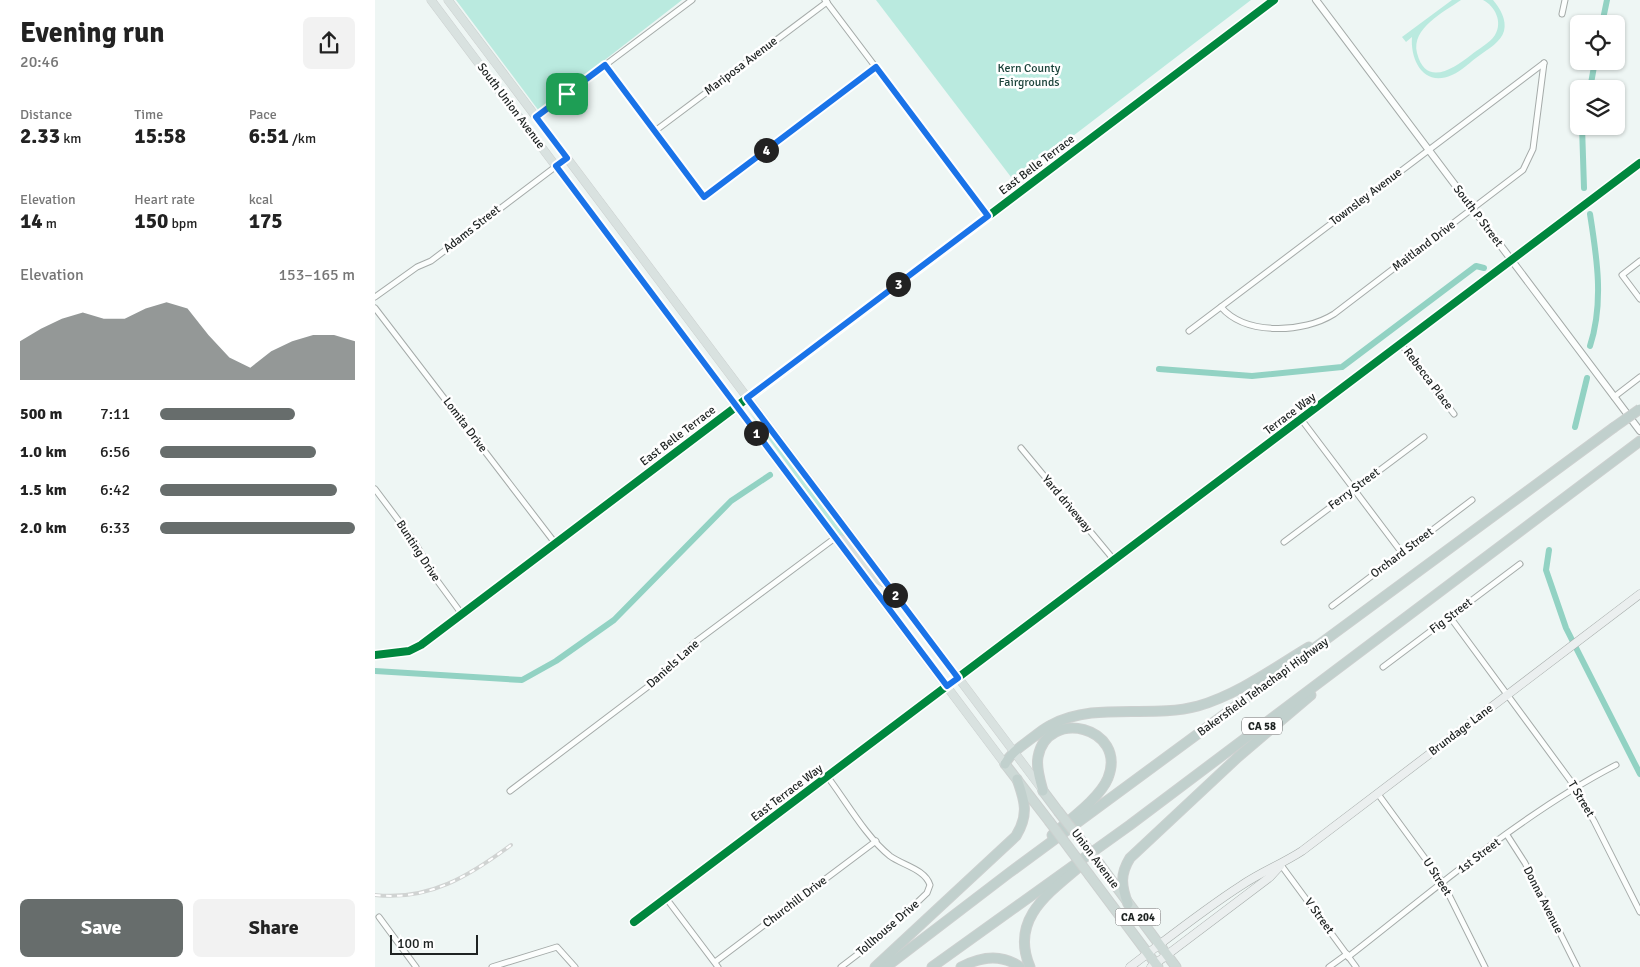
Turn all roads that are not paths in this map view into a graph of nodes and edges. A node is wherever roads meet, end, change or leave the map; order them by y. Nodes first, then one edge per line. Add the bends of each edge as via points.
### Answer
1 (431, 0) edge
2 (448, 0) edge
3 (692, 0) edge
4 (1274, 0) edge
5 (1316, 0) edge
6 (1565, 0) edge
7 (826, 1) edge
8 (1562, 14) dead end
9 (1544, 63) joint
10 (605, 65) junction
11 (876, 67) junction
12 (536, 117) junction
13 (655, 131) junction
14 (1429, 150) junction
15 (567, 158) junction
16 (1640, 163) edge
17 (556, 166) junction
18 (1473, 209) junction
19 (988, 216) junction
20 (1511, 260) junction
21 (1640, 261) edge
22 (375, 297) edge
23 (1640, 299) edge
24 (1221, 307) junction
25 (375, 308) edge
26 (1189, 331) dead end
27 (1401, 344) junction
28 (1640, 377) edge
29 (1614, 397) junction
30 (747, 398) junction
31 (736, 406) junction
32 (1640, 409) edge
33 (1454, 414) dead end
34 (1301, 419) junction
35 (1640, 431) edge
36 (1424, 436) dead end
37 (1640, 442) edge
38 (1021, 448) dead end
39 (375, 489) edge
40 (1354, 489) junction
41 (1472, 500) dead end
42 (835, 538) junction
43 (1284, 542) dead end
44 (555, 543) junction
45 (1402, 553) junction
46 (1114, 560) junction
47 (1520, 564) dead end
48 (888, 585) junction
49 (1640, 594) edge
50 (1332, 606) dead end
51 (461, 613) junction
52 (1450, 617) junction
53 (1350, 623) junction
54 (1364, 649) junction
55 (375, 655) edge
56 (1383, 667) dead end
57 (953, 682) junction
58 (1507, 696) junction
59 (1013, 752) junction
60 (1005, 764) junction
61 (1616, 765) dead end
62 (827, 776) junction
63 (1017, 779) junction
64 (1573, 787) junction
65 (511, 791) dead end
66 (1043, 791) junction
67 (1378, 794) junction
68 (1130, 825) junction
69 (1507, 835) junction
70 (876, 841) junction
71 (1281, 865) junction
72 (1009, 873) junction
73 (1443, 883) junction
74 (666, 898) junction
75 (1128, 904) junction
76 (1640, 912) edge
77 (379, 917) dead end
78 (634, 922) dead end
79 (1159, 945) junction
80 (1148, 954) junction
81 (1166, 955) junction
82 (1347, 955) junction
83 (716, 965) edge
84 (1155, 966) edge
85 (416, 967) edge
86 (492, 967) edge
87 (575, 967) edge
88 (841, 967) edge
89 (875, 967) edge
90 (886, 967) edge
91 (932, 967) edge
92 (961, 967) edge
93 (1020, 967) edge
94 (1030, 967) edge
95 (1130, 967) edge
96 (1175, 967) edge
97 (1329, 967) edge
98 (1356, 967) edge
99 (1485, 967) edge
100 (1577, 967) edge

1 - 17 main road, South Union Avenue
2 - 12 main road, South Union Avenue
3 - 10 street
4 - 19 street, East Belle Terrace
5 - 14 street, South P Street
6 - 8 street
7 - 11 street
7 - 13 street, Mariposa Avenue
9 - 14 street, Townsley Avenue
9 - 18 street, Maitland Drive via 1534,143 1527,163 1517,176
10 - 12 street
10 - 13 street
11 - 13 street via 704,197
11 - 19 street
12 - 15 main road, South Union Avenue
14 - 18 street, South P Street
14 - 24 street, Townsley Avenue
15 - 17 street, Adams Street
15 - 30 main road, South Union Avenue
16 - 20 street, Terrace Way
17 - 22 street, Adams Street via 431,262 417,267
17 - 31 main road, South Union Avenue
18 - 20 street, South P Street
18 - 24 street, Maitland Drive via 1334,314 1317,323 1257,328 1239,322
19 - 30 street, East Belle Terrace
20 - 27 street, Terrace Way
20 - 29 street, South P Street
21 - 23 street via 1622,275
24 - 26 street, Townsley Avenue
25 - 44 street, Lomita Drive
27 - 33 street, Rebecca Place
27 - 34 street, Terrace Way
28 - 29 street
29 - 35 street, South P Street
30 - 31 street, East Belle Terrace
30 - 48 main road, South Union Avenue
31 - 42 main road, South Union Avenue
31 - 44 street, East Belle Terrace
32 - 53 highway, Bakersfield Tehachapi Highway / CA 58, bridge
34 - 40 street
34 - 46 street, Terrace Way
36 - 40 street, Ferry Street
37 - 54 highway, CA 58
38 - 46 street, Yard driveway
39 - 51 street, Bunting Drive
40 - 43 street, Ferry Street
40 - 45 street
41 - 45 street, Orchard Street
42 - 48 main road via 845,541 873,576
42 - 57 main road, South Union Avenue
42 - 65 street, Daniels Lane via 694,643 659,679
44 - 51 street, East Belle Terrace
45 - 50 street, Orchard Street
46 - 57 street, Terrace Way
47 - 52 street, Fig Street
48 - 57 main road, South Union Avenue
49 - 58 main road, Brundage Lane
51 - 55 street, East Belle Terrace via 409,652
52 - 56 street, Fig Street
52 - 58 street, T Street
53 - 59 highway via 1212,701 1163,712 1092,713 1071,717 1050,725
53 - 72 highway, Bakersfield Tehachapi Highway / CA 58
54 - 68 highway, CA 58
54 - 75 highway via 1238,757 1135,853 1126,865 1122,881
57 - 59 main road, South Union Avenue
57 - 60 main road, South Union Avenue
57 - 62 street, East Terrace Way
58 - 64 street, T Street
58 - 67 main road, Brundage Lane
59 - 60 highway
59 - 66 main road, Union Avenue
60 - 63 highway, Union Avenue / CA 204
61 - 64 street, 1st Street
62 - 70 street
62 - 74 street, East Terrace Way
63 - 80 highway, Union Avenue / CA 204, bridge
63 - 89 highway via 1025,814 1016,836
64 - 69 street, 1st Street
64 - 76 street, T Street
66 - 72 highway via 1038,758 1047,740 1058,731 1072,728 1086,729 1099,735 1109,750 1111,762 1103,787
66 - 75 highway, Union Avenue / CA 204, bridge
67 - 71 main road, Brundage Lane
67 - 73 street, U Street
68 - 91 highway, CA 58
68 - 94 highway via 1057,886 1035,910 1024,936
69 - 73 street, 1st Street
69 - 100 street, Donna Avenue via 1525,863
70 - 83 street, Churchill Drive
70 - 88 street, Tollhouse Drive via 891,856 925,877 930,885 927,893 883,935
71 - 79 main road, Brundage Lane via 1240,886
71 - 81 main road, Brundage Lane via 1270,877
71 - 82 street, V Street
72 - 90 highway, Bakersfield Tehachapi Highway / CA 58
73 - 82 street, 1st Street
73 - 99 street, U Street
74 - 78 street, East Terrace Way
74 - 83 street
75 - 79 highway, Union Avenue / CA 204
77 - 85 street
79 - 80 main road, Brundage Lane
79 - 81 highway, Union Avenue / CA 204
80 - 84 highway, Union Avenue / CA 204
80 - 95 main road, Brundage Lane
81 - 84 main road, Brundage Lane
81 - 96 highway, Union Avenue / CA 204
82 - 97 street, 1st Street
82 - 98 street, V Street
86 - 87 street via 557,947
92 - 93 highway via 991,958 1006,960

